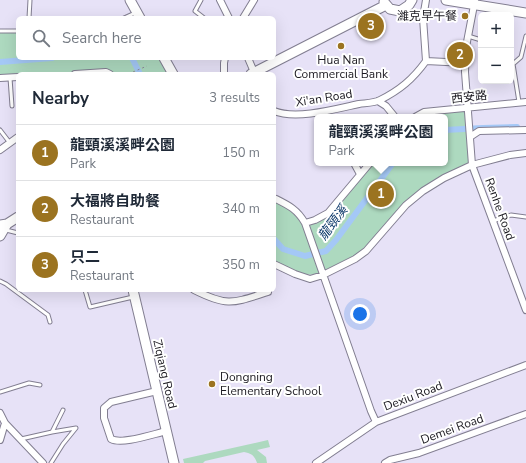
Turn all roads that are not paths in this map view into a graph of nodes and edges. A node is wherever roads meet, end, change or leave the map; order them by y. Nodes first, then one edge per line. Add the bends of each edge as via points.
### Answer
1 (30, 0) edge
2 (130, 0) edge
3 (201, 0) edge
4 (220, 0) edge
5 (254, 0) edge
6 (412, 0) edge
7 (426, 0) edge
8 (446, 0) edge
9 (475, 2) edge
10 (385, 3) edge
11 (526, 13) edge
12 (139, 15) edge
13 (29, 16) edge
14 (201, 16) edge
15 (226, 16) edge
16 (244, 16) edge
17 (0, 31) edge
18 (16, 31) edge
19 (468, 36) junction
20 (526, 36) edge
21 (478, 39) edge
22 (165, 60) edge
23 (225, 60) edge
24 (249, 60) edge
25 (426, 61) junction
26 (514, 62) edge
27 (466, 63) junction
28 (172, 72) edge
29 (224, 72) edge
30 (252, 72) edge
31 (254, 72) edge
32 (514, 74) edge
33 (16, 77) edge
34 (0, 78) edge
35 (10, 78) junction
36 (378, 101) junction
37 (519, 102) junction
38 (526, 102) edge
39 (12, 106) dead end
40 (468, 108) junction
41 (276, 112) edge
42 (314, 114) edge
43 (327, 114) edge
44 (393, 114) edge
45 (421, 114) edge
46 (0, 130) edge
47 (526, 130) edge
48 (470, 136) junction
49 (16, 139) edge
50 (10, 143) junction
51 (0, 150) edge
52 (526, 154) edge
53 (472, 165) junction
54 (356, 166) edge
55 (367, 166) edge
56 (360, 174) junction
57 (276, 199) edge
58 (526, 216) edge
59 (16, 218) edge
60 (492, 222) junction
61 (305, 223) junction
62 (3, 228) edge
63 (16, 231) edge
64 (276, 265) edge
65 (323, 275) junction
66 (0, 281) edge
67 (16, 291) edge
68 (17, 292) edge
69 (86, 292) edge
70 (134, 292) edge
71 (198, 292) edge
72 (268, 292) dead end
73 (525, 306) edge
74 (50, 322) dead end
75 (526, 365) edge
76 (40, 385) dead end
77 (157, 391) junction
78 (0, 392) edge
79 (64, 410) dead end
80 (0, 414) edge
81 (526, 414) edge
82 (376, 422) junction
83 (6, 423) junction
84 (167, 431) junction
85 (52, 432) junction
86 (21, 439) junction
87 (0, 440) edge
88 (43, 463) edge
89 (51, 463) edge
90 (174, 463) edge
91 (316, 463) edge
92 (385, 463) edge

1 - 13 lane
2 - 12 main road
3 - 14 lane via 195,11
4 - 15 street
5 - 16 street
6 - 10 main road via 400,11 390,9
7 - 25 street via 423,18
8 - 9 main road
9 - 11 main road
9 - 19 street
10 - 31 main road
17 - 18 lane
19 - 21 lane
19 - 27 street
20 - 26 lane via 521,57
22 - 28 main road
23 - 29 street
24 - 30 street
25 - 27 street
25 - 36 street, Xi'an Road via 410,80
27 - 40 street
32 - 37 lane
33 - 35 street
34 - 35 street
35 - 39 lane
36 - 43 street, Xi'an Road
36 - 44 street
37 - 38 street, 西安路
37 - 40 street, 西安路
40 - 45 street, 西安路
40 - 48 street, Renhe Road
41 - 42 street, Xi'an Road
46 - 50 lane
47 - 48 street via 479,131
48 - 53 street, Renhe Road
49 - 50 street
50 - 51 street
52 - 53 street via 510,154
53 - 60 street, Renhe Road
53 - 65 street via 423,191 406,205 366,251
54 - 56 street
55 - 56 street
56 - 61 street via 328,213
57 - 61 street via 299,212
58 - 60 lane via 511,214
59 - 62 main road
60 - 73 street, Renhe Road
61 - 65 street
62 - 63 lane
64 - 65 street via 310,279
65 - 82 street
66 - 67 lane
68 - 74 lane via 48,315
69 - 70 lane via 90,307
70 - 77 main road, Ziqiang Road
71 - 72 street via 216,300 238,302
75 - 82 street, Dexiu Road
76 - 78 lane via 29,383
77 - 84 main road, Ziqiang Road
77 - 84 street via 111,402 104,408 104,418 111,439 115,441 126,441
79 - 85 lane
80 - 83 street
81 - 92 street, Demei Road
82 - 91 street, Dexiu Road
83 - 86 street
83 - 87 street
84 - 90 main road, Ziqiang Road
85 - 86 lane
85 - 89 lane via 76,428
86 - 88 street

